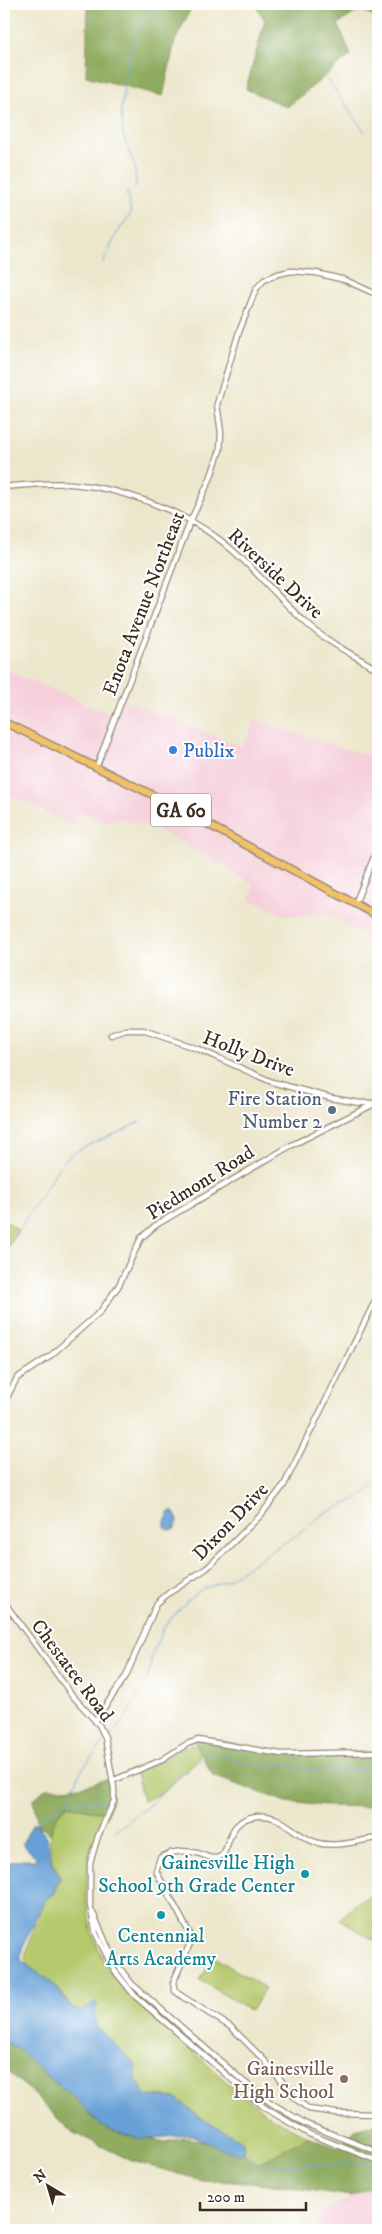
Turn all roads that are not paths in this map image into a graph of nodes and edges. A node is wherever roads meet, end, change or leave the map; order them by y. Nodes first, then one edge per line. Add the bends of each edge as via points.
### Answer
1 (378, 295) edge
2 (4, 487) edge
3 (190, 522) junction
4 (378, 670) edge
5 (4, 722) edge
6 (96, 768) junction
7 (378, 847) edge
8 (355, 904) junction
9 (378, 916) edge
10 (111, 1035) dead end
11 (360, 1103) junction
12 (377, 1103) edge
13 (358, 1111) junction
14 (378, 1295) edge
15 (4, 1403) edge
16 (4, 1602) edge
17 (95, 1721) junction
18 (378, 1752) edge
19 (112, 1781) junction
20 (378, 1838) edge
21 (90, 1905) junction
22 (378, 2114) edge
23 (378, 2152) edge
24 (378, 2161) edge

1 - 3 street, Enota Avenue Northeast via 343,280 284,272 264,280 256,289 216,404 220,450
2 - 3 street, Riverside Drive via 66,484 108,490 152,503
3 - 4 street, Riverside Drive via 230,548 305,623
3 - 6 street, Enota Avenue Northeast
5 - 6 highway, GA 60
6 - 8 highway, GA 60 via 155,796
7 - 8 street
8 - 9 highway, GA 60
10 - 11 street, Holly Drive via 126,1030 143,1030 198,1049 272,1082
11 - 12 street, Holly Drive
11 - 13 street
12 - 13 street, Piedmont Road
13 - 15 street, Piedmont Road via 276,1154 156,1225 141,1238 119,1285 101,1311 49,1357 22,1373 12,1384
14 - 17 street, Dixon Drive via 284,1485 260,1516 207,1568 157,1603 126,1676
16 - 17 street, Chestatee Road
17 - 19 street, Chestatee Road via 105,1737
18 - 19 street via 281,1754 198,1740 162,1760
19 - 21 street, Chestatee Road via 114,1801 90,1863
20 - 22 street via 324,1844 304,1837 278,1818 258,1816 246,1819 232,1829 226,1851 221,1856 213,1859 182,1851 164,1856 157,1862 156,1871 190,1932 191,1941 174,1981 175,1991 231,2026 297,2100 310,2109
21 - 23 street via 113,1959 125,1975 223,2064 284,2112
21 - 24 street via 104,1954 142,2003 251,2098 280,2118 309,2134

